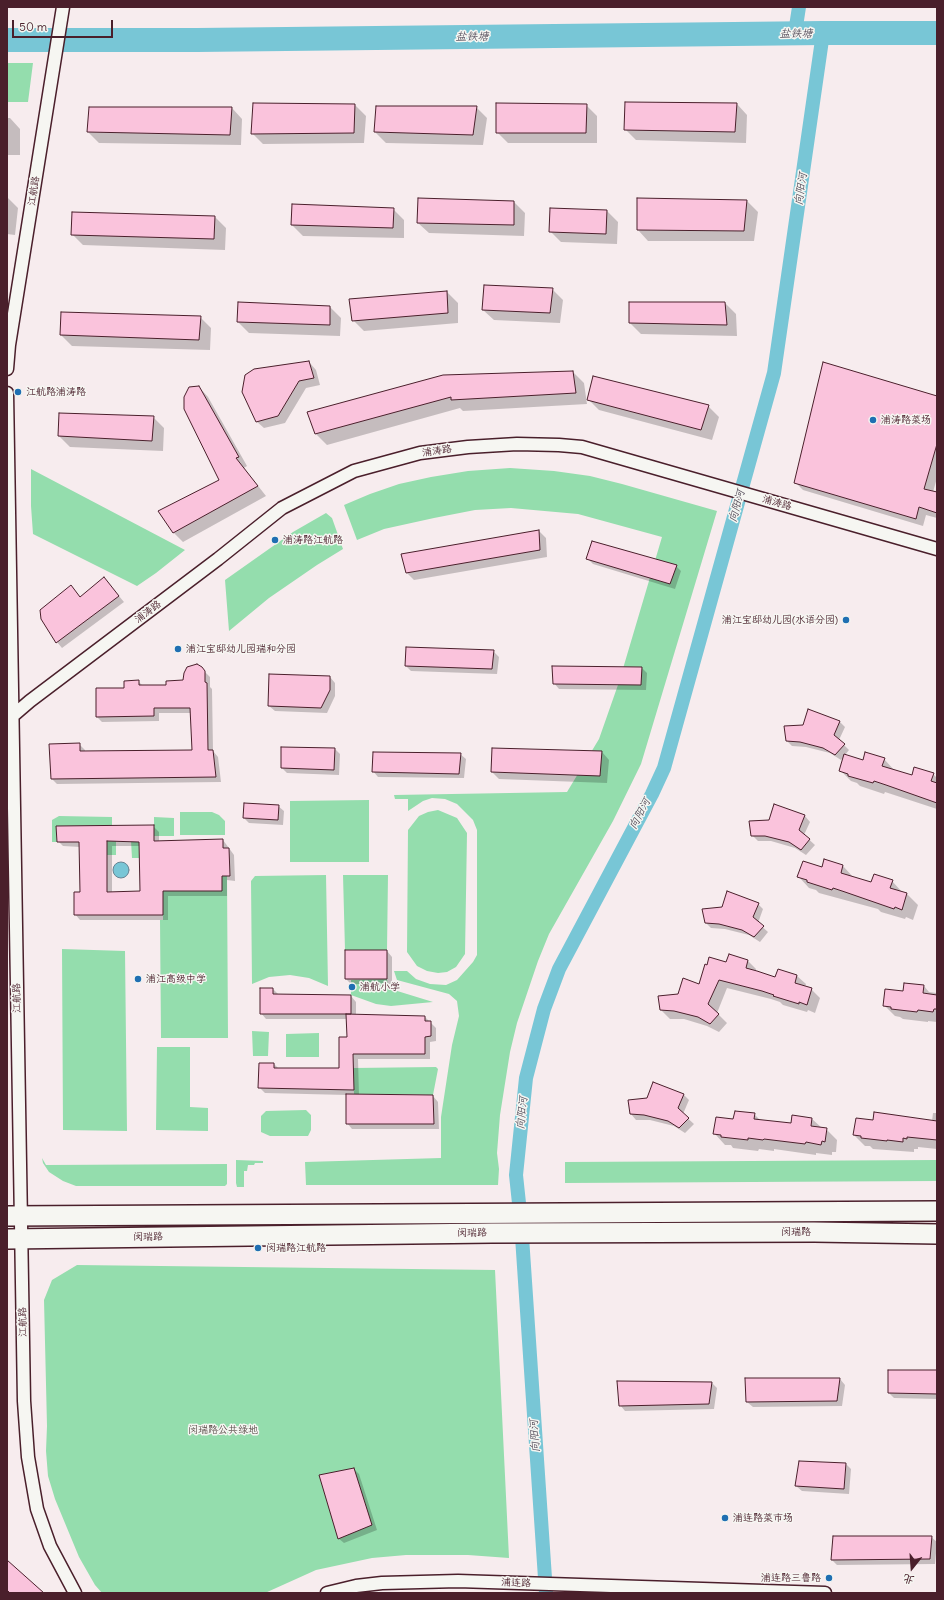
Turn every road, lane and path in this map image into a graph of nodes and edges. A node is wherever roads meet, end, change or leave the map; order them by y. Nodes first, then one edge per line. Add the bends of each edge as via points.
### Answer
1 (63, 10) edge
2 (7, 369) edge
3 (7, 393) edge
4 (937, 549) edge
5 (10, 719) edge
6 (937, 1211) edge
7 (13, 1216) edge
8 (937, 1234) edge
9 (15, 1239) edge
10 (75, 1593) edge
11 (327, 1593) edge
12 (825, 1593) edge

1 - 2 street, 江航路
3 - 5 street, 江航路
4 - 5 street, 浦涛路 via 582,447 517,444 420,453 354,471 282,508 30,700
5 - 7 street, 江航路
6 - 7 main road, 闵瑞路
7 - 9 street, 江航路
8 - 9 main road, 闵瑞路 via 552,1232
9 - 10 street, 江航路 via 29,1464 37,1509 50,1546
11 - 12 street, 浦连路 via 382,1583 458,1581

